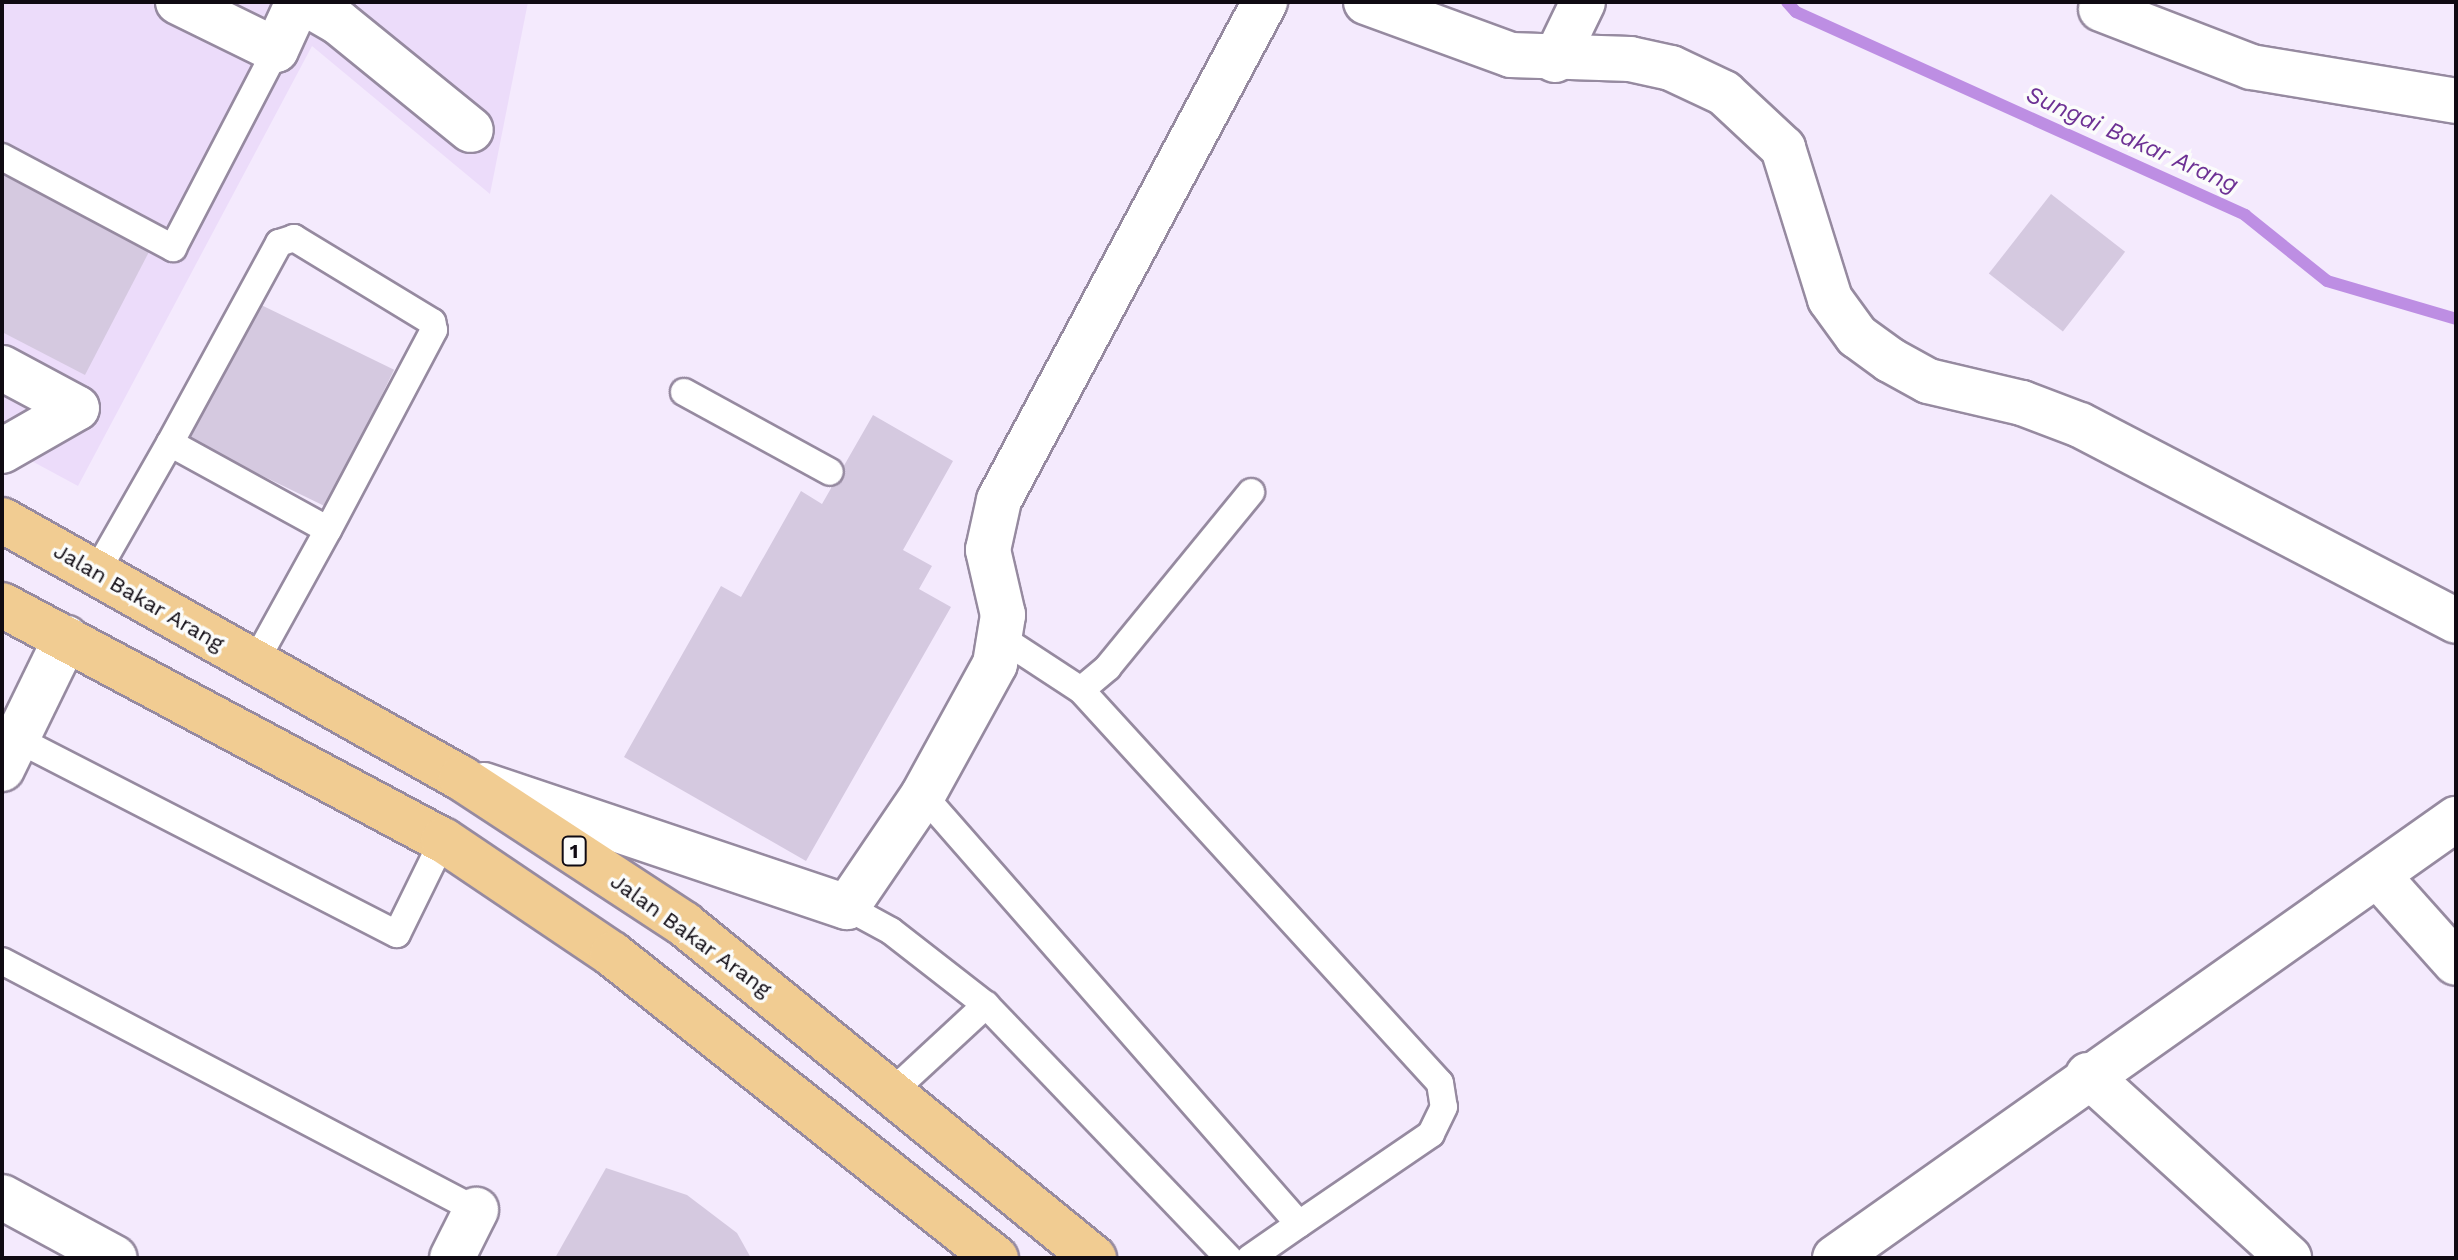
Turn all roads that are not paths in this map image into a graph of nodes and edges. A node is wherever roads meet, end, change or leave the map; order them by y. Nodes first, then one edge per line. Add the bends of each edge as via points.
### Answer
1 (178, 2) edge
2 (301, 2) edge
3 (1265, 2) edge
4 (1366, 2) edge
5 (1583, 2) edge
6 (2101, 9) dead end
7 (276, 50) junction
8 (1555, 60) junction
9 (2456, 101) edge
10 (471, 130) dead end
11 (3, 158) edge
12 (2, 368) edge
13 (684, 392) dead end
14 (170, 443) junction
15 (2, 451) edge
16 (830, 472) dead end
17 (1251, 492) dead end
18 (2, 520) edge
19 (328, 530) junction
20 (97, 571) junction
21 (2, 605) edge
22 (2456, 621) edge
23 (66, 638) junction
24 (1003, 639) junction
25 (254, 664) junction
26 (1081, 690) junction
27 (9, 754) edge
28 (461, 778) junction
29 (923, 795) junction
30 (2456, 819) edge
31 (443, 840) junction
32 (2379, 877) junction
33 (847, 907) junction
34 (2, 961) edge
35 (2456, 963) edge
36 (986, 1005) junction
37 (2088, 1075) junction
38 (893, 1091) junction
39 (2, 1197) edge
40 (476, 1210) joint
41 (1299, 1224) junction
42 (115, 1258) edge
43 (452, 1258) edge
44 (996, 1258) edge
45 (1094, 1258) edge
46 (1229, 1258) edge
47 (1250, 1258) edge
48 (1835, 1258) edge
49 (2289, 1258) edge

1 - 7 street
2 - 7 street
2 - 10 street via 338,22
3 - 24 street via 999,500 988,550
4 - 8 street via 1464,43
5 - 8 street
6 - 9 street via 2251,67
7 - 11 lane via 173,248
8 - 22 street via 1630,59 1671,68 1724,93 1764,125 1783,148 1830,299 1857,336 1890,360 1928,381 2022,403 2080,425
12 - 15 street via 77,408
13 - 16 lane
14 - 19 lane
14 - 19 lane via 279,243 294,238 432,322 434,330
14 - 20 lane
17 - 26 lane via 1108,667
18 - 20 main road, Jalan Bakar Arang / 1
19 - 25 lane
20 - 25 main road, Jalan Bakar Arang / 1
21 - 23 main road
23 - 27 street
23 - 31 main road
24 - 26 lane
24 - 29 street
25 - 28 main road, Jalan Bakar Arang / 1
26 - 41 lane via 1440,1083 1444,1107 1431,1134
27 - 31 lane via 397,934
28 - 33 street
28 - 38 main road, Jalan Bakar Arang / 1 via 684,924
29 - 33 street
29 - 41 lane
30 - 32 street
31 - 44 main road via 612,954
32 - 35 street
32 - 37 street
33 - 36 lane via 891,931
34 - 40 lane
36 - 38 lane
36 - 46 lane
37 - 48 street
37 - 49 street
38 - 45 main road, Jalan Bakar Arang / 1
39 - 42 street
40 - 43 street
41 - 47 lane

